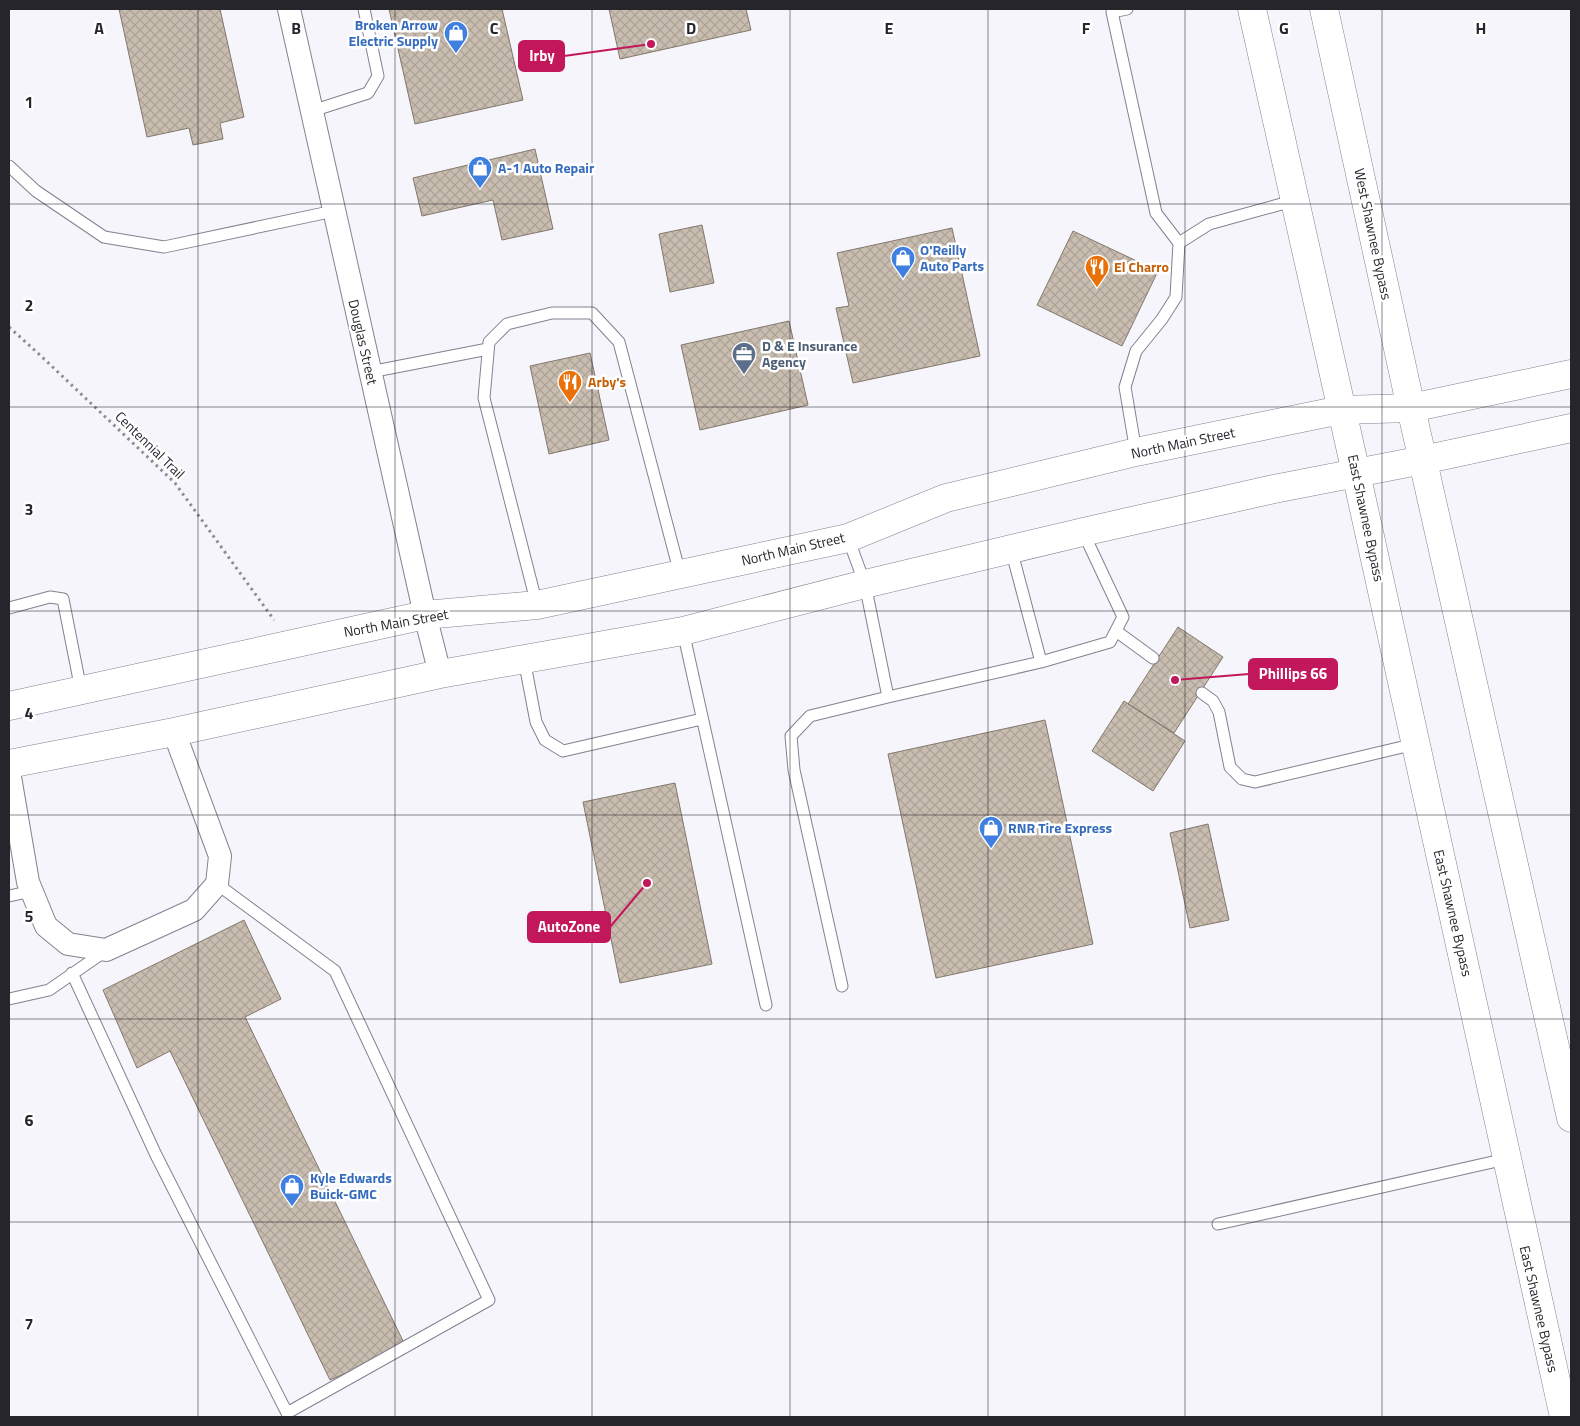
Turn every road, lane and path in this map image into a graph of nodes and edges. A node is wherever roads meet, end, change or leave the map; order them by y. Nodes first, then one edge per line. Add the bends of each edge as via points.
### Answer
1 (289, 9) edge
2 (364, 9) edge
3 (1127, 9) edge
4 (1252, 9) edge
5 (1324, 9) edge
6 (312, 110) junction
7 (9, 166) edge
8 (1296, 200) junction
9 (334, 211) junction
10 (1179, 243) junction
11 (9, 327) edge
12 (488, 349) junction
13 (370, 372) junction
14 (1571, 374) edge
15 (1411, 408) junction
16 (1341, 410) junction
17 (1571, 428) edge
18 (1136, 452) junction
19 (1423, 460) junction
20 (1356, 473) junction
21 (1083, 532) junction
22 (848, 538) junction
23 (1011, 548) junction
24 (680, 574) junction
25 (865, 584) junction
26 (537, 605) junction
27 (9, 608) edge
28 (425, 615) junction
29 (683, 631) junction
30 (1116, 632) junction
31 (293, 644) junction
32 (1153, 658) dead end
33 (524, 659) junction
34 (1041, 662) junction
35 (440, 674) junction
36 (81, 690) junction
37 (1202, 693) dead end
38 (888, 697) junction
39 (9, 706) edge
40 (702, 719) junction
41 (174, 732) junction
42 (1415, 744) junction
43 (9, 764) edge
44 (9, 771) edge
45 (217, 884) junction
46 (32, 891) junction
47 (9, 896) edge
48 (106, 950) junction
49 (72, 973) junction
50 (842, 986) dead end
51 (9, 999) edge
52 (766, 1005) dead end
53 (1571, 1118) edge
54 (1506, 1159) junction
55 (1218, 1224) dead end
56 (1564, 1417) edge

1 - 6 street, Douglas Street
2 - 6 lane via 378,76 368,93
3 - 10 lane via 1112,12 1156,212
4 - 8 main road
5 - 15 main road, West Shawnee Bypass
6 - 9 street, Douglas Street
7 - 9 lane via 36,191 104,237 164,247
8 - 10 lane via 1209,224
8 - 16 main road
9 - 13 street, Douglas Street
10 - 18 lane via 1176,297 1136,351 1124,387
11 - 31 path, Centennial Trail via 175,483
12 - 13 lane
12 - 24 lane via 489,342 507,324 552,312 592,313 619,342
12 - 26 lane via 484,398
13 - 28 street, Douglas Street
14 - 15 main road, North Main Street
15 - 16 main road, North Main Street
15 - 19 main road, West Shawnee Bypass
16 - 18 main road, North Main Street
16 - 20 main road, East Shawnee Bypass
17 - 19 main road
18 - 22 main road, North Main Street via 946,498
19 - 20 main road
19 - 53 main road
20 - 21 main road
20 - 42 main road, East Shawnee Bypass
21 - 23 main road
21 - 30 lane via 1123,617
22 - 24 main road, North Main Street
22 - 25 lane
23 - 25 main road
23 - 34 lane
24 - 26 main road, North Main Street
25 - 29 main road
25 - 38 lane
26 - 28 main road, North Main Street
27 - 36 lane via 50,597 63,599
28 - 31 main road, North Main Street
28 - 35 street, Douglas Street
29 - 33 main road
29 - 40 lane
30 - 32 lane
30 - 34 lane via 1110,642
31 - 36 main road, North Main Street
33 - 35 main road
33 - 40 lane via 536,722 545,740 562,752
34 - 38 lane
35 - 41 main road
36 - 39 main road, North Main Street
37 - 42 lane via 1213,701 1219,712 1230,766 1242,779 1256,782
38 - 50 lane via 810,716 791,736 794,770
40 - 52 lane
41 - 43 main road
41 - 45 street via 220,856
42 - 54 main road, East Shawnee Bypass
44 - 46 street
45 - 48 street via 194,910
45 - 49 lane via 335,971 489,1300 287,1413 156,1155
46 - 47 lane
46 - 48 street via 46,926 68,944
48 - 49 lane
49 - 51 lane via 48,990
54 - 55 lane
54 - 56 main road, East Shawnee Bypass

